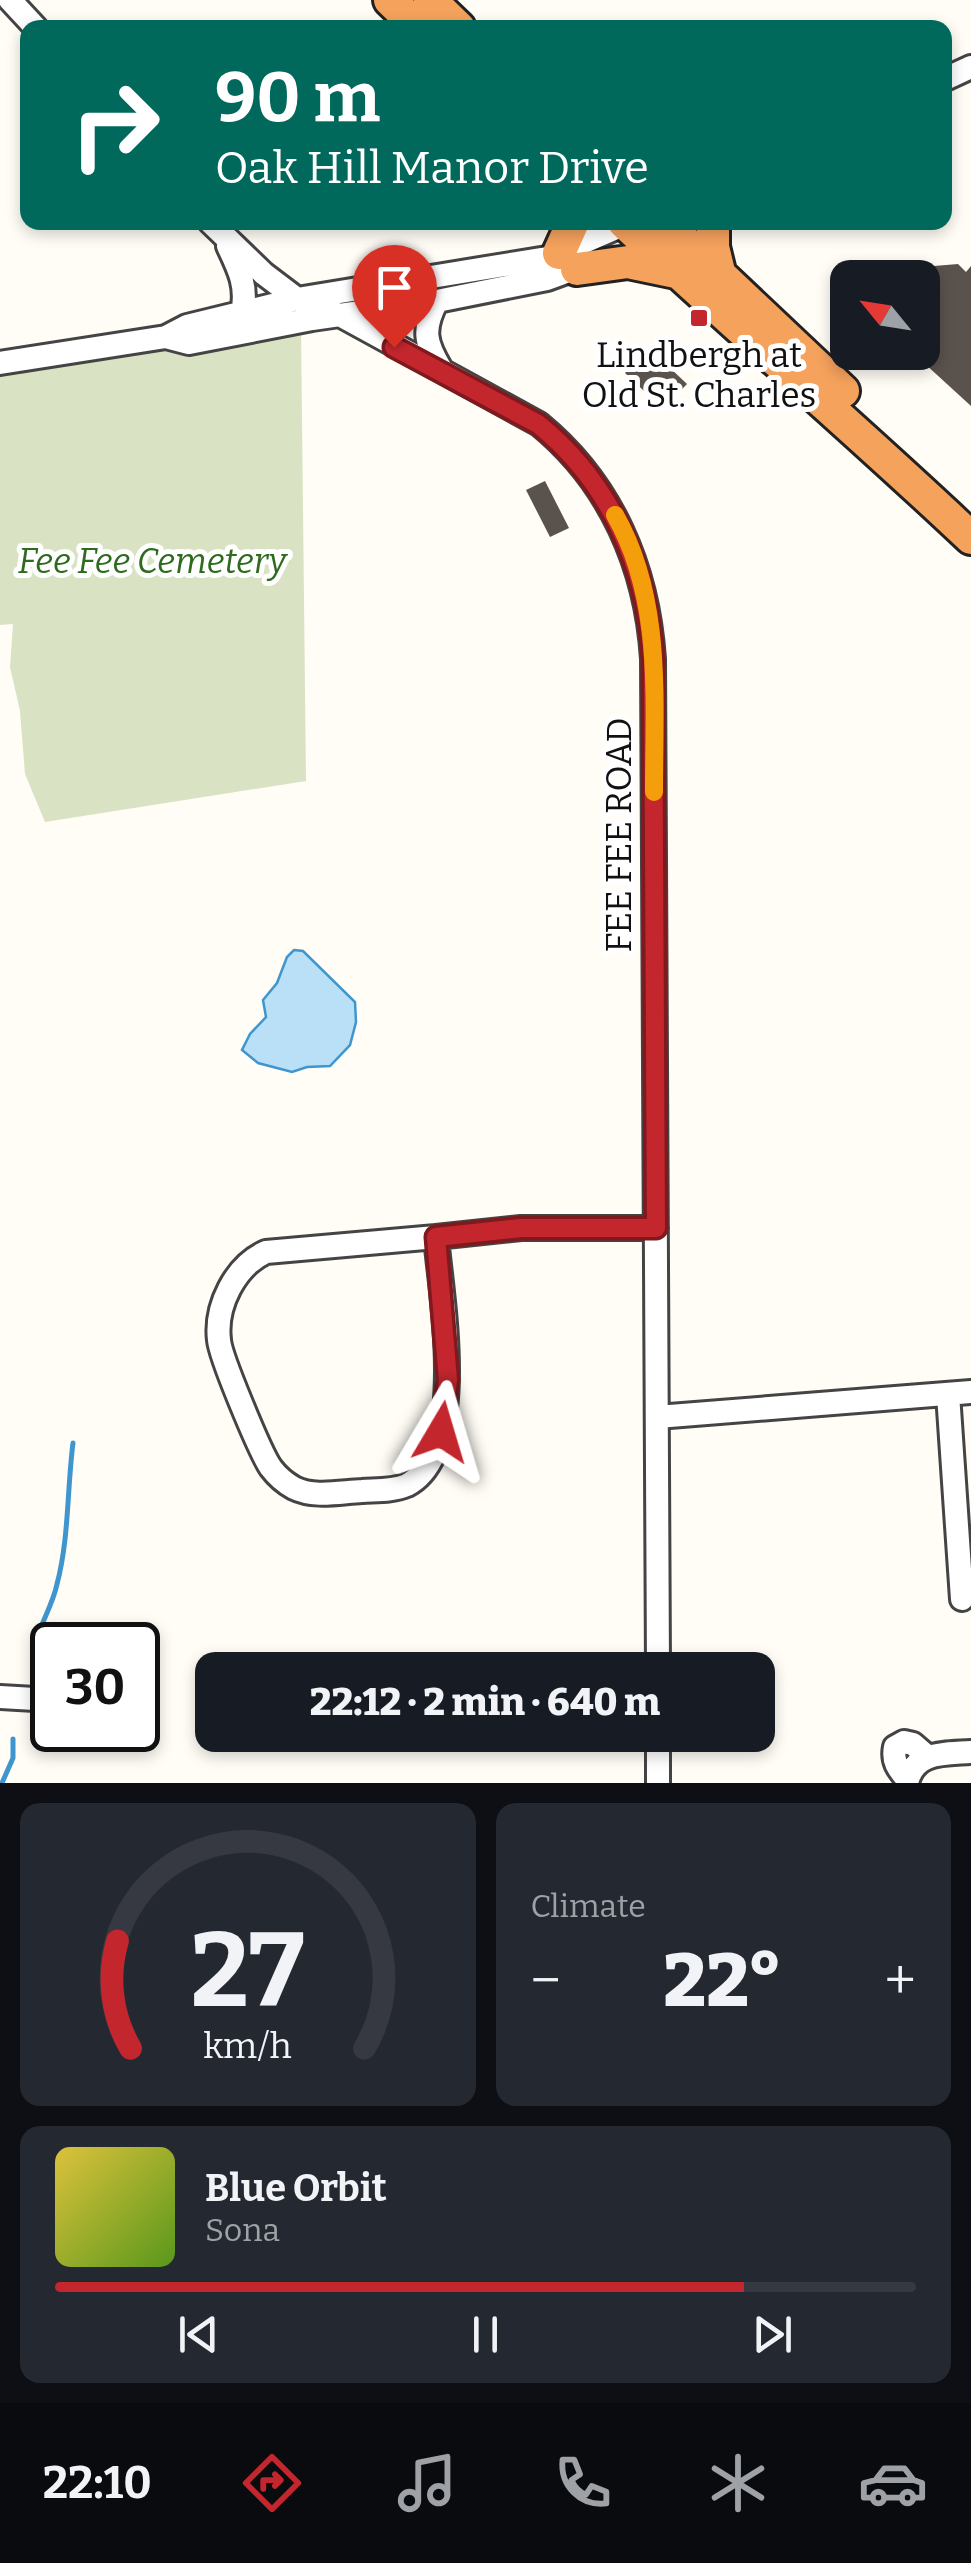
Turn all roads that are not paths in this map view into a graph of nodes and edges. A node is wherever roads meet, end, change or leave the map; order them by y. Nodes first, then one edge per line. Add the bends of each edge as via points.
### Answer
1 (10, 0) edge
2 (390, 0) edge
3 (430, 0) edge
4 (29, 20) edge
5 (411, 20) edge
6 (451, 20) edge
7 (572, 230) edge
8 (638, 230) edge
9 (650, 230) edge
10 (653, 230) edge
11 (713, 230) edge
12 (217, 231) edge
13 (568, 261) junction
14 (678, 272) junction
15 (720, 276) junction
16 (464, 284) junction
17 (297, 299) junction
18 (437, 301) junction
19 (242, 313) junction
20 (340, 315) junction
21 (166, 337) junction
22 (0, 363) edge
23 (441, 370) junction
24 (971, 511) edge
25 (971, 538) edge
26 (656, 1228) junction
27 (436, 1237) junction
28 (959, 1394) edge
29 (658, 1417) junction
30 (962, 1599) dead end
31 (658, 1652) edge
32 (0, 1696) edge
33 (30, 1698) edge
34 (658, 1752) edge
35 (971, 1752) edge
36 (915, 1770) edge
37 (658, 1783) edge

1 - 4 street
2 - 5 highway
3 - 6 highway
7 - 13 highway
8 - 13 street
9 - 14 highway
10 - 15 highway
11 - 15 highway
12 - 17 street, FEE FEE ROAD
12 - 19 street via 240,270
13 - 14 highway
13 - 16 street via 546,279
14 - 25 highway
15 - 24 highway
16 - 17 street
16 - 18 street
17 - 19 street
17 - 20 street, FEE FEE ROAD
18 - 20 street
18 - 23 street via 426,338
19 - 21 street
20 - 21 street via 189,342
20 - 23 street, FEE FEE ROAD
21 - 22 street
23 - 26 street, FEE FEE ROAD via 557,439 606,500 632,549 644,591 653,659
26 - 27 street via 521,1228
26 - 29 street, FEE FEE ROAD
27 - 27 street via 448,1380 441,1432 427,1466 390,1490 309,1494 262,1475 219,1342 238,1270 266,1252
28 - 29 street
28 - 30 street
29 - 31 street, FEE FEE ROAD
32 - 33 street
34 - 37 street
35 - 36 street

